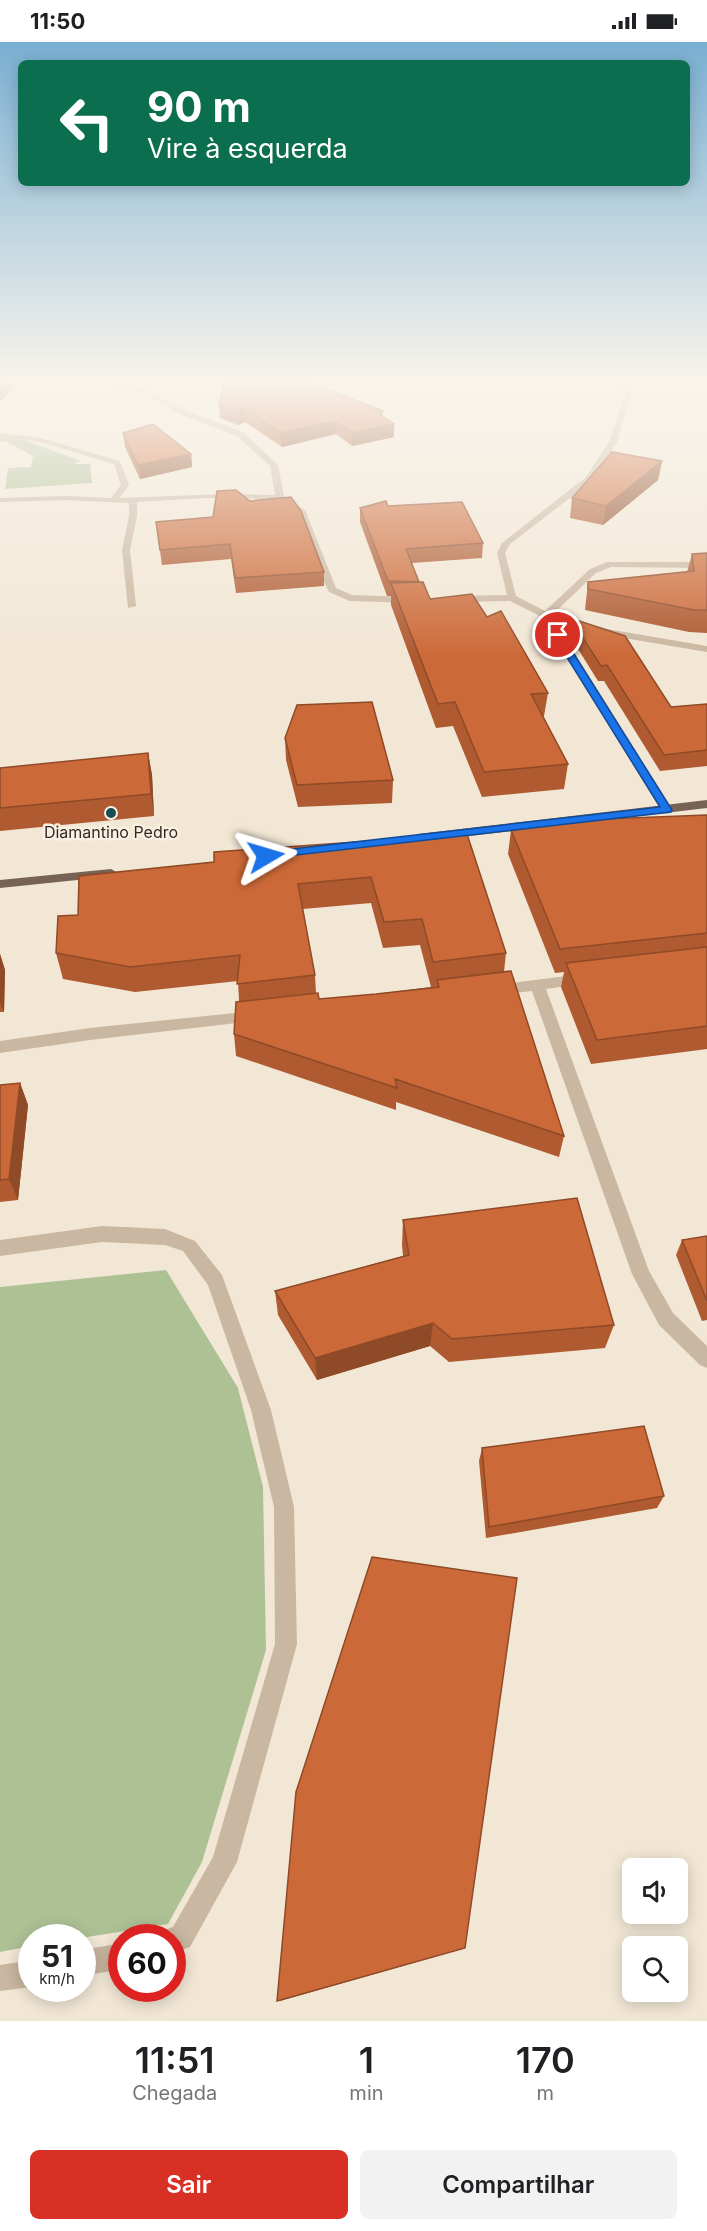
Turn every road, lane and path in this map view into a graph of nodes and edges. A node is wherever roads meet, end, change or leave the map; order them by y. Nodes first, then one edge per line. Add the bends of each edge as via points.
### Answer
1 (121, 472) edge
2 (275, 472) edge
3 (593, 472) edge
4 (280, 498) junction
5 (0, 500) edge
6 (84, 501) junction
7 (113, 501) junction
8 (133, 501) junction
9 (0, 510) edge
10 (707, 565) edge
11 (512, 598) junction
12 (440, 599) edge
13 (416, 600) edge
14 (131, 606) dead end
15 (546, 615) junction
16 (707, 649) edge
17 (707, 804) edge
18 (667, 810) junction
19 (408, 840) edge
20 (127, 871) edge
21 (0, 884) edge
22 (594, 978) edge
23 (537, 985) junction
24 (478, 992) edge
25 (266, 1014) edge
26 (0, 1047) edge
27 (0, 1248) edge
28 (707, 1359) edge
29 (186, 1929) edge
30 (18, 1975) edge
31 (0, 1978) edge

1 - 7 street via 125,484
2 - 4 street
3 - 11 street via 506,543 501,553
4 - 8 street via 226,496
4 - 13 street via 301,510 332,590 350,598
5 - 6 street
6 - 7 street
6 - 9 street
7 - 8 street
8 - 14 street via 126,550
10 - 15 street via 610,564 593,571
11 - 12 street
11 - 15 street
15 - 16 street via 606,632
15 - 18 street
17 - 18 main road
18 - 19 main road
20 - 21 main road
22 - 23 street
23 - 24 street
23 - 28 street via 641,1274 666,1319
25 - 26 street
27 - 29 street via 102,1234 165,1237 189,1246 216,1281 261,1410 284,1507 286,1644 224,1862
30 - 31 street

